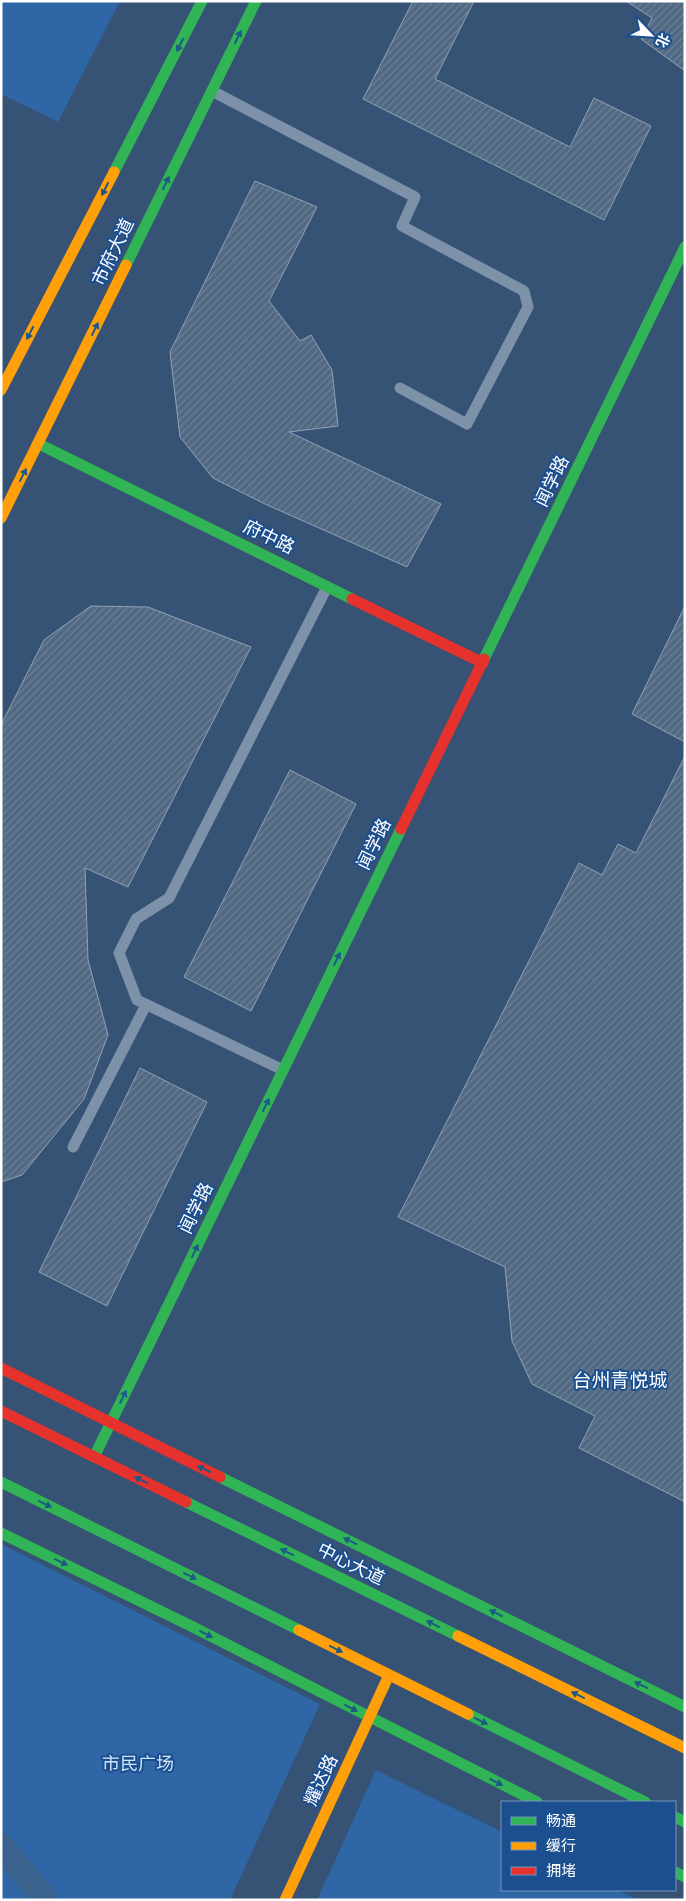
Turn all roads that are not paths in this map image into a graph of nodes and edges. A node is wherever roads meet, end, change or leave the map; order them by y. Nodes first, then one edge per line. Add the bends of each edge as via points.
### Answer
1 (202, 1) edge
2 (256, 1) edge
3 (212, 91) junction
4 (685, 247) edge
5 (400, 388) dead end
6 (1, 390) edge
7 (39, 444) junction
8 (1, 518) edge
9 (328, 585) junction
10 (483, 663) junction
11 (146, 1005) junction
12 (283, 1070) junction
13 (73, 1147) dead end
14 (1, 1368) edge
15 (1, 1411) edge
16 (111, 1422) junction
17 (94, 1457) junction
18 (1, 1482) edge
19 (1, 1533) edge
20 (390, 1675) junction
21 (685, 1707) edge
22 (370, 1718) junction
23 (685, 1748) edge
24 (535, 1801) edge
25 (643, 1801) edge
26 (284, 1900) edge

1 -> 6 main road, 市府大道
3 -> 2 main road, 市府大道
3 - 5 lane via 416,197 402,226 524,291 528,308 467,424
7 -> 3 main road, 市府大道
4 - 10 main road, 闻学路
8 -> 7 main road, 市府大道
7 - 9 main road, 府中路
9 - 10 main road, 府中路
9 - 11 lane via 169,898 136,919 119,953 137,1000
12 -> 10 main road, 闻学路
11 - 12 lane
11 - 13 lane
16 -> 12 main road, 闻学路
14 - 16 main road
15 - 17 main road, 中心大道
16 - 17 main road, 闻学路
21 -> 16 main road
23 -> 17 main road, 中心大道
18 -> 20 main road
19 -> 22 main road
20 - 22 main road, 耀达路
20 -> 25 main road
22 -> 24 main road
22 - 26 main road, 耀达路

